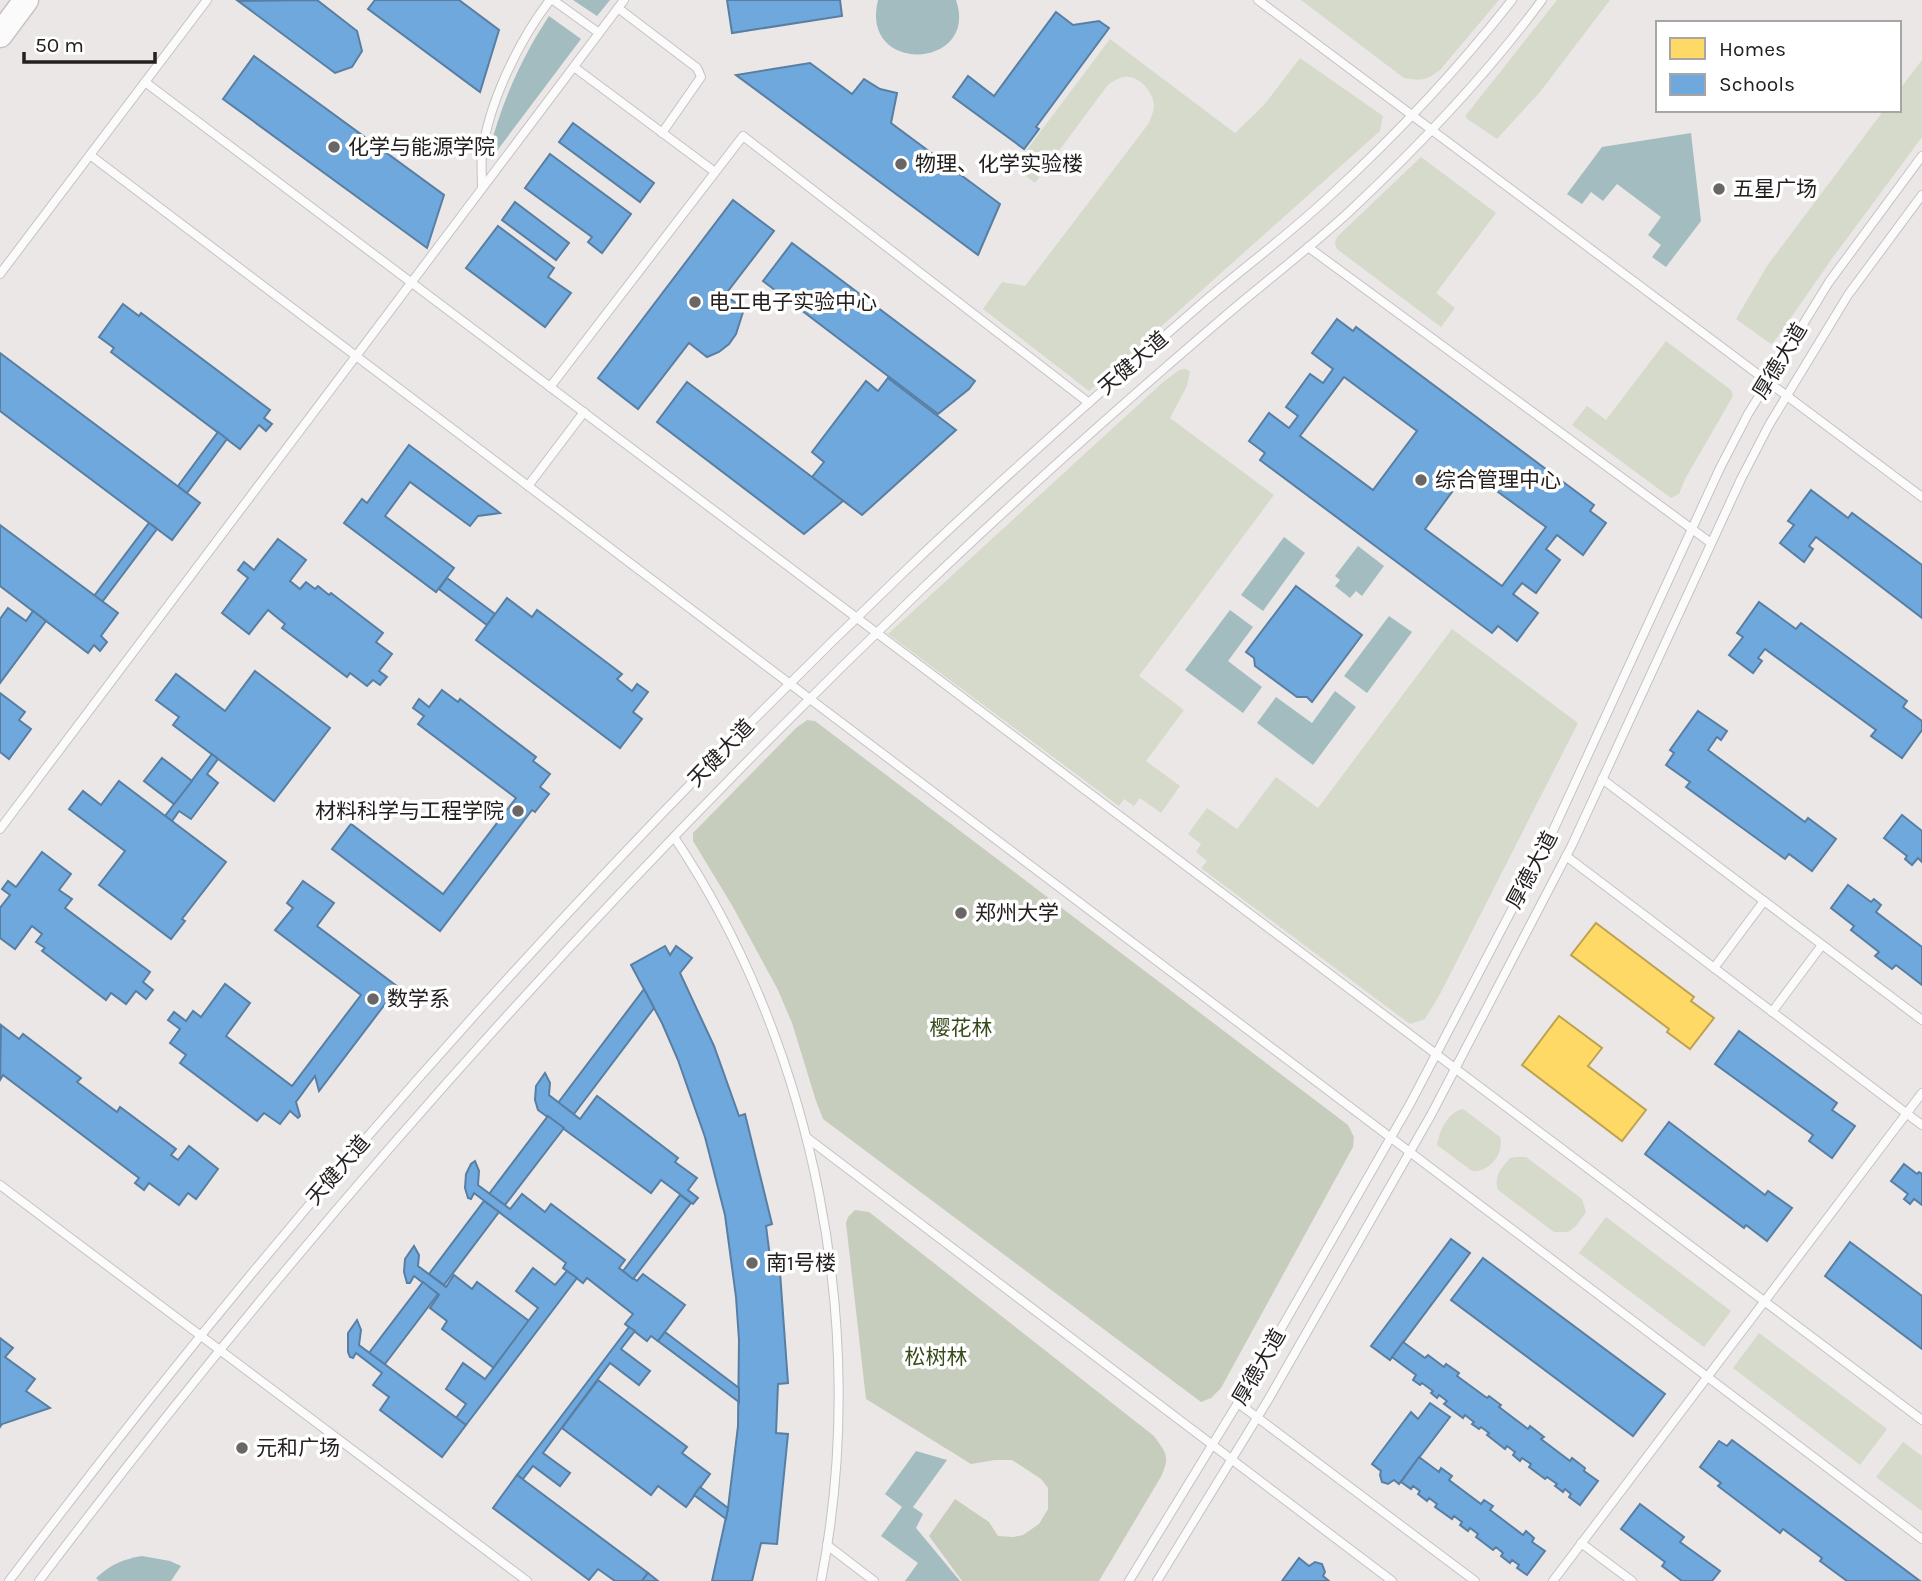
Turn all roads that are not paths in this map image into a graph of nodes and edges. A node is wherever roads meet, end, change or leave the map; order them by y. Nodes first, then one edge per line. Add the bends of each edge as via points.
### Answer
1 (26, 0) edge
2 (207, 0) edge
3 (551, 0) edge
4 (624, 0) edge
5 (1258, 0) edge
6 (1512, 0) edge
7 (1542, 0) edge
8 (618, 8) junction
9 (599, 33) junction
10 (0, 35) edge
11 (574, 66) junction
12 (145, 82) junction
13 (1412, 115) junction
14 (1432, 130) junction
15 (662, 133) junction
16 (90, 155) junction
17 (1922, 156) edge
18 (715, 172) junction
19 (482, 188) junction
20 (1922, 195) edge
21 (1308, 247) junction
22 (0, 274) edge
23 (411, 282) junction
24 (356, 356) junction
25 (1768, 380) junction
26 (550, 387) junction
27 (1787, 395) junction
28 (1088, 403) junction
29 (584, 412) junction
30 (528, 486) junction
31 (1922, 496) edge
32 (1692, 530) junction
33 (1711, 543) junction
34 (857, 618) junction
35 (877, 633) junction
36 (790, 683) junction
37 (810, 698) junction
38 (1602, 779) junction
39 (0, 829) edge
40 (674, 837) junction
41 (1566, 856) junction
42 (1764, 901) junction
43 (1822, 945) junction
44 (1714, 968) junction
45 (1772, 1012) junction
46 (1922, 1020) edge
47 (1436, 1054) junction
48 (1455, 1068) junction
49 (1922, 1093) edge
50 (1907, 1113) junction
51 (1922, 1125) edge
52 (805, 1136) junction
53 (1391, 1138) junction
54 (1409, 1152) junction
55 (0, 1185) edge
56 (1764, 1301) junction
57 (200, 1335) junction
58 (220, 1350) junction
59 (1707, 1376) junction
60 (1238, 1403) junction
61 (1257, 1418) junction
62 (1922, 1420) edge
63 (1212, 1446) junction
64 (1231, 1460) junction
65 (1922, 1539) edge
66 (1581, 1543) junction
67 (827, 1545) junction
68 (9, 1581) edge
69 (39, 1581) edge
70 (527, 1581) edge
71 (821, 1581) edge
72 (874, 1581) edge
73 (1129, 1581) edge
74 (1157, 1581) edge
75 (1392, 1581) edge
76 (1475, 1581) edge
77 (1553, 1581) edge
78 (1632, 1581) edge

1 - 10 main road
2 - 12 lane
3 - 9 lane
3 - 19 lane via 525,36 501,88 482,156
4 - 8 lane
5 - 13 lane
6 - 13 lane, 天健大道
7 - 14 lane, 天健大道
8 - 9 lane
8 - 15 lane via 697,68 701,77
9 - 11 lane
11 - 15 lane
11 - 19 lane
12 - 16 lane
12 - 23 lane
13 - 14 lane
13 - 28 lane, 天健大道 via 1331,195
14 - 21 lane, 天健大道
14 - 25 lane
15 - 18 lane
16 - 22 lane
16 - 24 lane
17 - 25 lane, 厚德大道 via 1829,282
18 - 26 lane
18 - 28 lane via 743,136
19 - 23 lane
20 - 27 lane, 厚德大道 via 1848,295
21 - 32 lane
21 - 35 lane, 天健大道 via 1121,406
23 - 24 lane
23 - 26 lane
24 - 30 lane
24 - 39 lane
25 - 27 lane
25 - 32 lane, 厚德大道 via 1725,457
26 - 29 lane
27 - 31 lane
27 - 33 lane, 厚德大道
28 - 34 lane, 天健大道
29 - 30 lane
29 - 34 lane
30 - 36 lane
32 - 33 lane
32 - 47 lane, 厚德大道 via 1551,835
33 - 38 lane, 厚德大道
34 - 35 lane
34 - 36 lane, 天健大道
35 - 37 lane, 天健大道
35 - 47 lane
36 - 37 lane
36 - 57 lane, 天健大道 via 521,962
37 - 40 lane, 天健大道
37 - 53 lane
38 - 41 lane, 厚德大道
38 - 42 lane
40 - 52 lane via 754,985
40 - 58 lane, 天健大道 via 452,1075
41 - 44 lane
41 - 48 lane, 厚德大道
42 - 43 lane
42 - 44 lane
43 - 45 lane
43 - 46 lane
44 - 45 lane
45 - 50 lane
47 - 48 lane
47 - 53 lane, 厚德大道
48 - 54 lane, 厚德大道
48 - 56 lane
49 - 50 lane
50 - 51 lane
50 - 56 lane
52 - 63 lane
52 - 67 lane via 825,1229 836,1331 835,1478
53 - 54 lane
53 - 60 lane, 厚德大道
54 - 59 lane
54 - 61 lane, 厚德大道
55 - 57 lane
56 - 59 lane
56 - 62 lane
57 - 58 lane
57 - 68 lane, 天健大道
58 - 69 lane, 天健大道
58 - 70 lane
59 - 65 lane
59 - 66 lane
60 - 61 lane
60 - 63 lane, 厚德大道
61 - 64 lane, 厚德大道
61 - 76 lane
63 - 64 lane
63 - 73 lane, 厚德大道
64 - 74 lane, 厚德大道
64 - 75 lane
66 - 77 lane
66 - 78 lane
67 - 71 lane
67 - 72 lane

